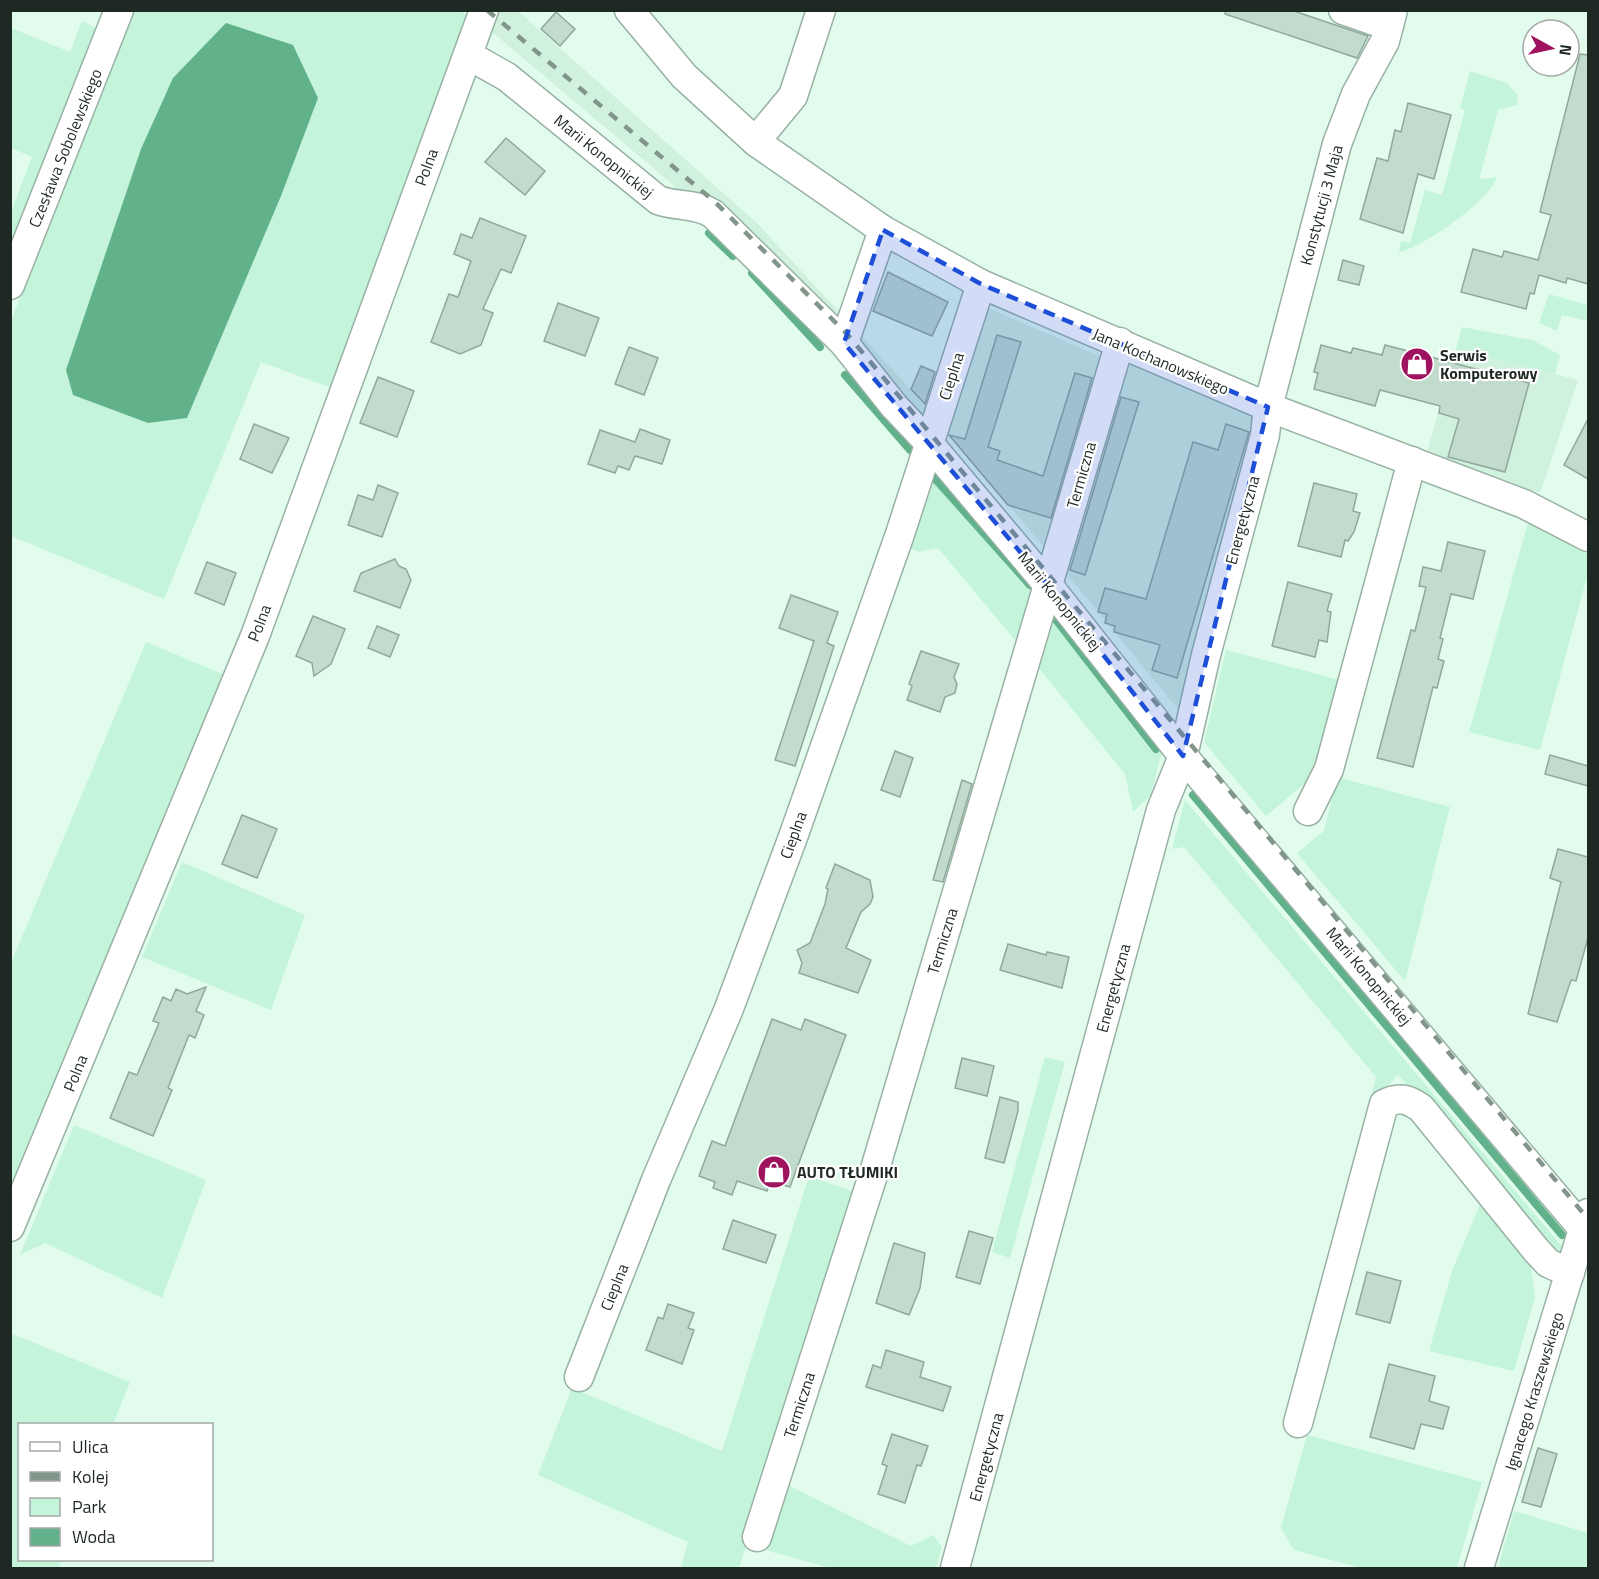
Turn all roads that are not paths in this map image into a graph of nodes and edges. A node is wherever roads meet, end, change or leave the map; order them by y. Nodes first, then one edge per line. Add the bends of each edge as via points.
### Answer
1 (119, 10) edge
2 (484, 10) edge
3 (629, 10) edge
4 (821, 10) edge
5 (1343, 10) edge
6 (1391, 18) edge
7 (468, 55) junction
8 (760, 137) junction
9 (883, 230) junction
10 (981, 284) junction
11 (10, 285) edge
12 (1120, 342) junction
13 (844, 343) junction
14 (1268, 407) junction
15 (928, 442) junction
16 (1412, 461) junction
17 (1588, 537) edge
18 (1048, 585) junction
19 (1183, 756) junction
20 (1308, 811) dead end
21 (1586, 1221) edge
22 (10, 1227) edge
23 (1570, 1273) junction
24 (579, 1377) dead end
25 (1298, 1423) dead end
26 (757, 1537) dead end
27 (955, 1569) edge
28 (1479, 1569) edge

1 - 11 street, Czesława Sobolewskiego
2 - 7 street, Polna
3 - 8 street via 684,76
4 - 8 street via 793,96
5 - 6 street
6 - 14 street, Konstytucji 3 Maja via 1385,41 1356,94 1337,144
7 - 13 street, Marii Konopnickiej via 507,77 658,200 704,208 713,214
7 - 22 street, Polna via 255,636
8 - 9 street, Jana Kochanowskiego
9 - 10 street, Jana Kochanowskiego
9 - 13 street
10 - 12 street, Jana Kochanowskiego
10 - 15 street, Cieplna
12 - 14 street, Jana Kochanowskiego
12 - 18 street, Termiczna
13 - 15 street, Marii Konopnickiej
14 - 16 street, Jana Kochanowskiego
14 - 19 street, Energetyczna via 1265,435
15 - 18 street, Marii Konopnickiej
15 - 24 street, Cieplna via 900,534 793,837 728,1011
16 - 17 street, Jana Kochanowskiego via 1524,504
16 - 20 street via 1329,769
18 - 19 street, Marii Konopnickiej
18 - 26 street, Termiczna via 875,1169
19 - 21 street, Marii Konopnickiej
19 - 27 street, Energetyczna via 1161,810
21 - 23 street, Ignacego Kraszewskiego
23 - 25 street via 1548,1263 1536,1250 1421,1108 1409,1100 1395,1098 1384,1104
23 - 28 street, Ignacego Kraszewskiego

